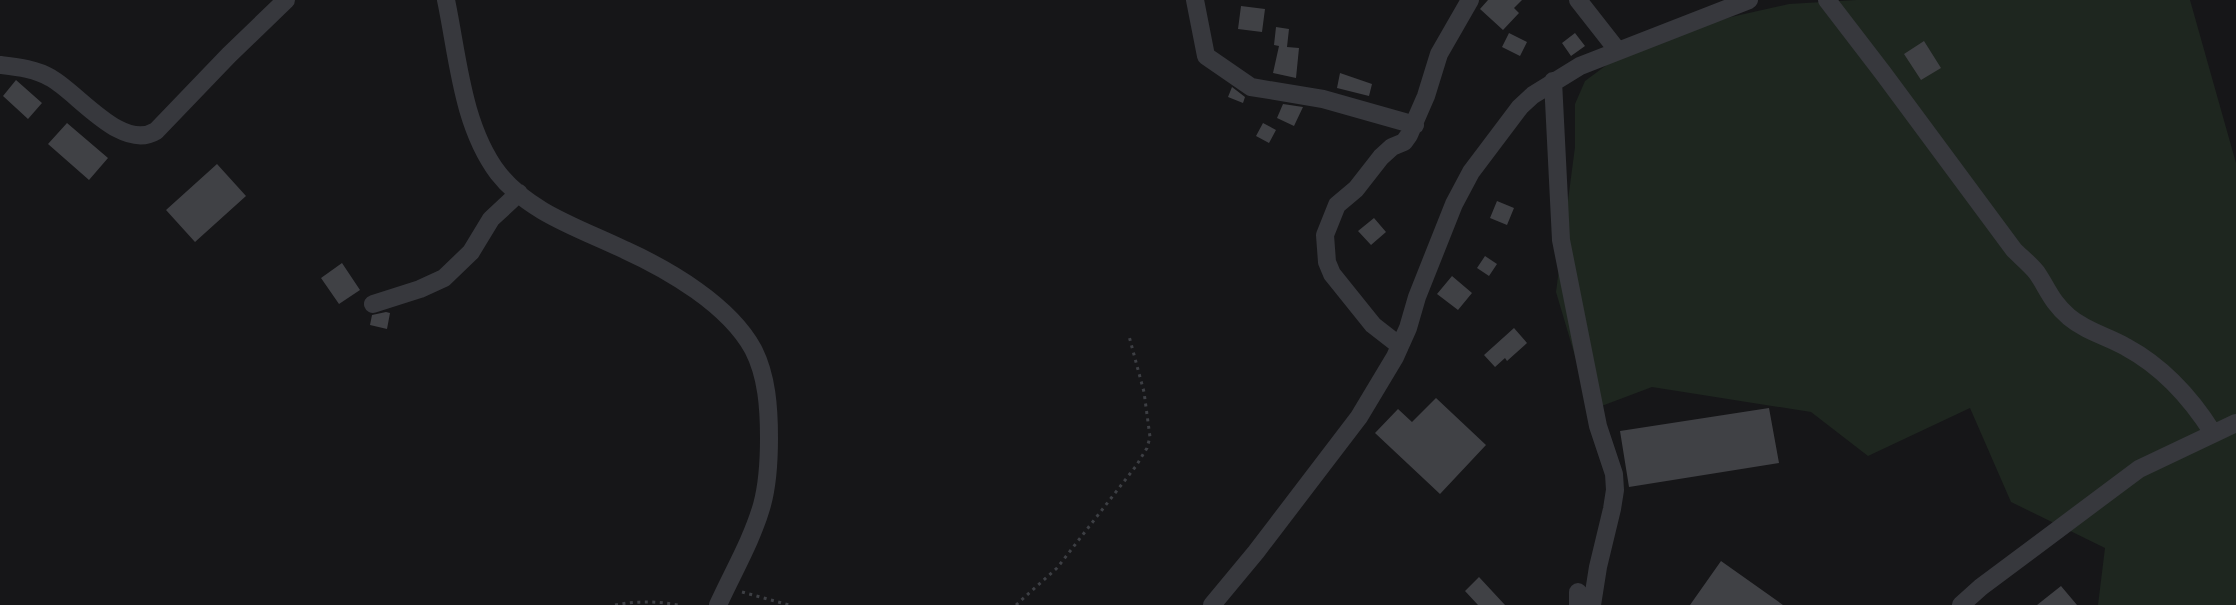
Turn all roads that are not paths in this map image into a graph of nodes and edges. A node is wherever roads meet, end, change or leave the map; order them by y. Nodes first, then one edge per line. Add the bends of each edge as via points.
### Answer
1 (286, 0) edge
2 (446, 0) edge
3 (1196, 0) edge
4 (1470, 0) edge
5 (1578, 0) edge
6 (1749, 0) edge
7 (1827, 0) edge
8 (1618, 51) junction
9 (1, 65) edge
10 (1553, 81) junction
11 (1415, 124) junction
12 (519, 193) junction
13 (373, 304) dead end
14 (1400, 346) junction
15 (2226, 428) edge
16 (718, 605) edge
17 (1212, 605) edge
18 (1592, 605) edge
19 (1961, 605) edge

1 - 9 street via 148,136 124,133 51,78
2 - 12 street via 475,130 485,154
3 - 11 street via 1206,56 1251,87 1323,99
4 - 11 street via 1439,54
5 - 8 street
6 - 8 street
7 - 15 street via 2014,250 2036,272 2050,299 2086,330 2142,356 2198,409
8 - 10 street
10 - 14 street via 1520,107 1471,172 1454,204
10 - 18 street via 1561,240 1598,426 1614,474 1612,509
11 - 14 street via 1404,141 1381,156 1356,189 1337,205 1325,235 1332,274 1373,325
12 - 13 street via 491,219 471,252 444,278
12 - 16 street via 548,215 666,270 735,324 753,349 769,411 767,482 755,526
14 - 17 street via 1359,417
15 - 19 street via 2139,469

